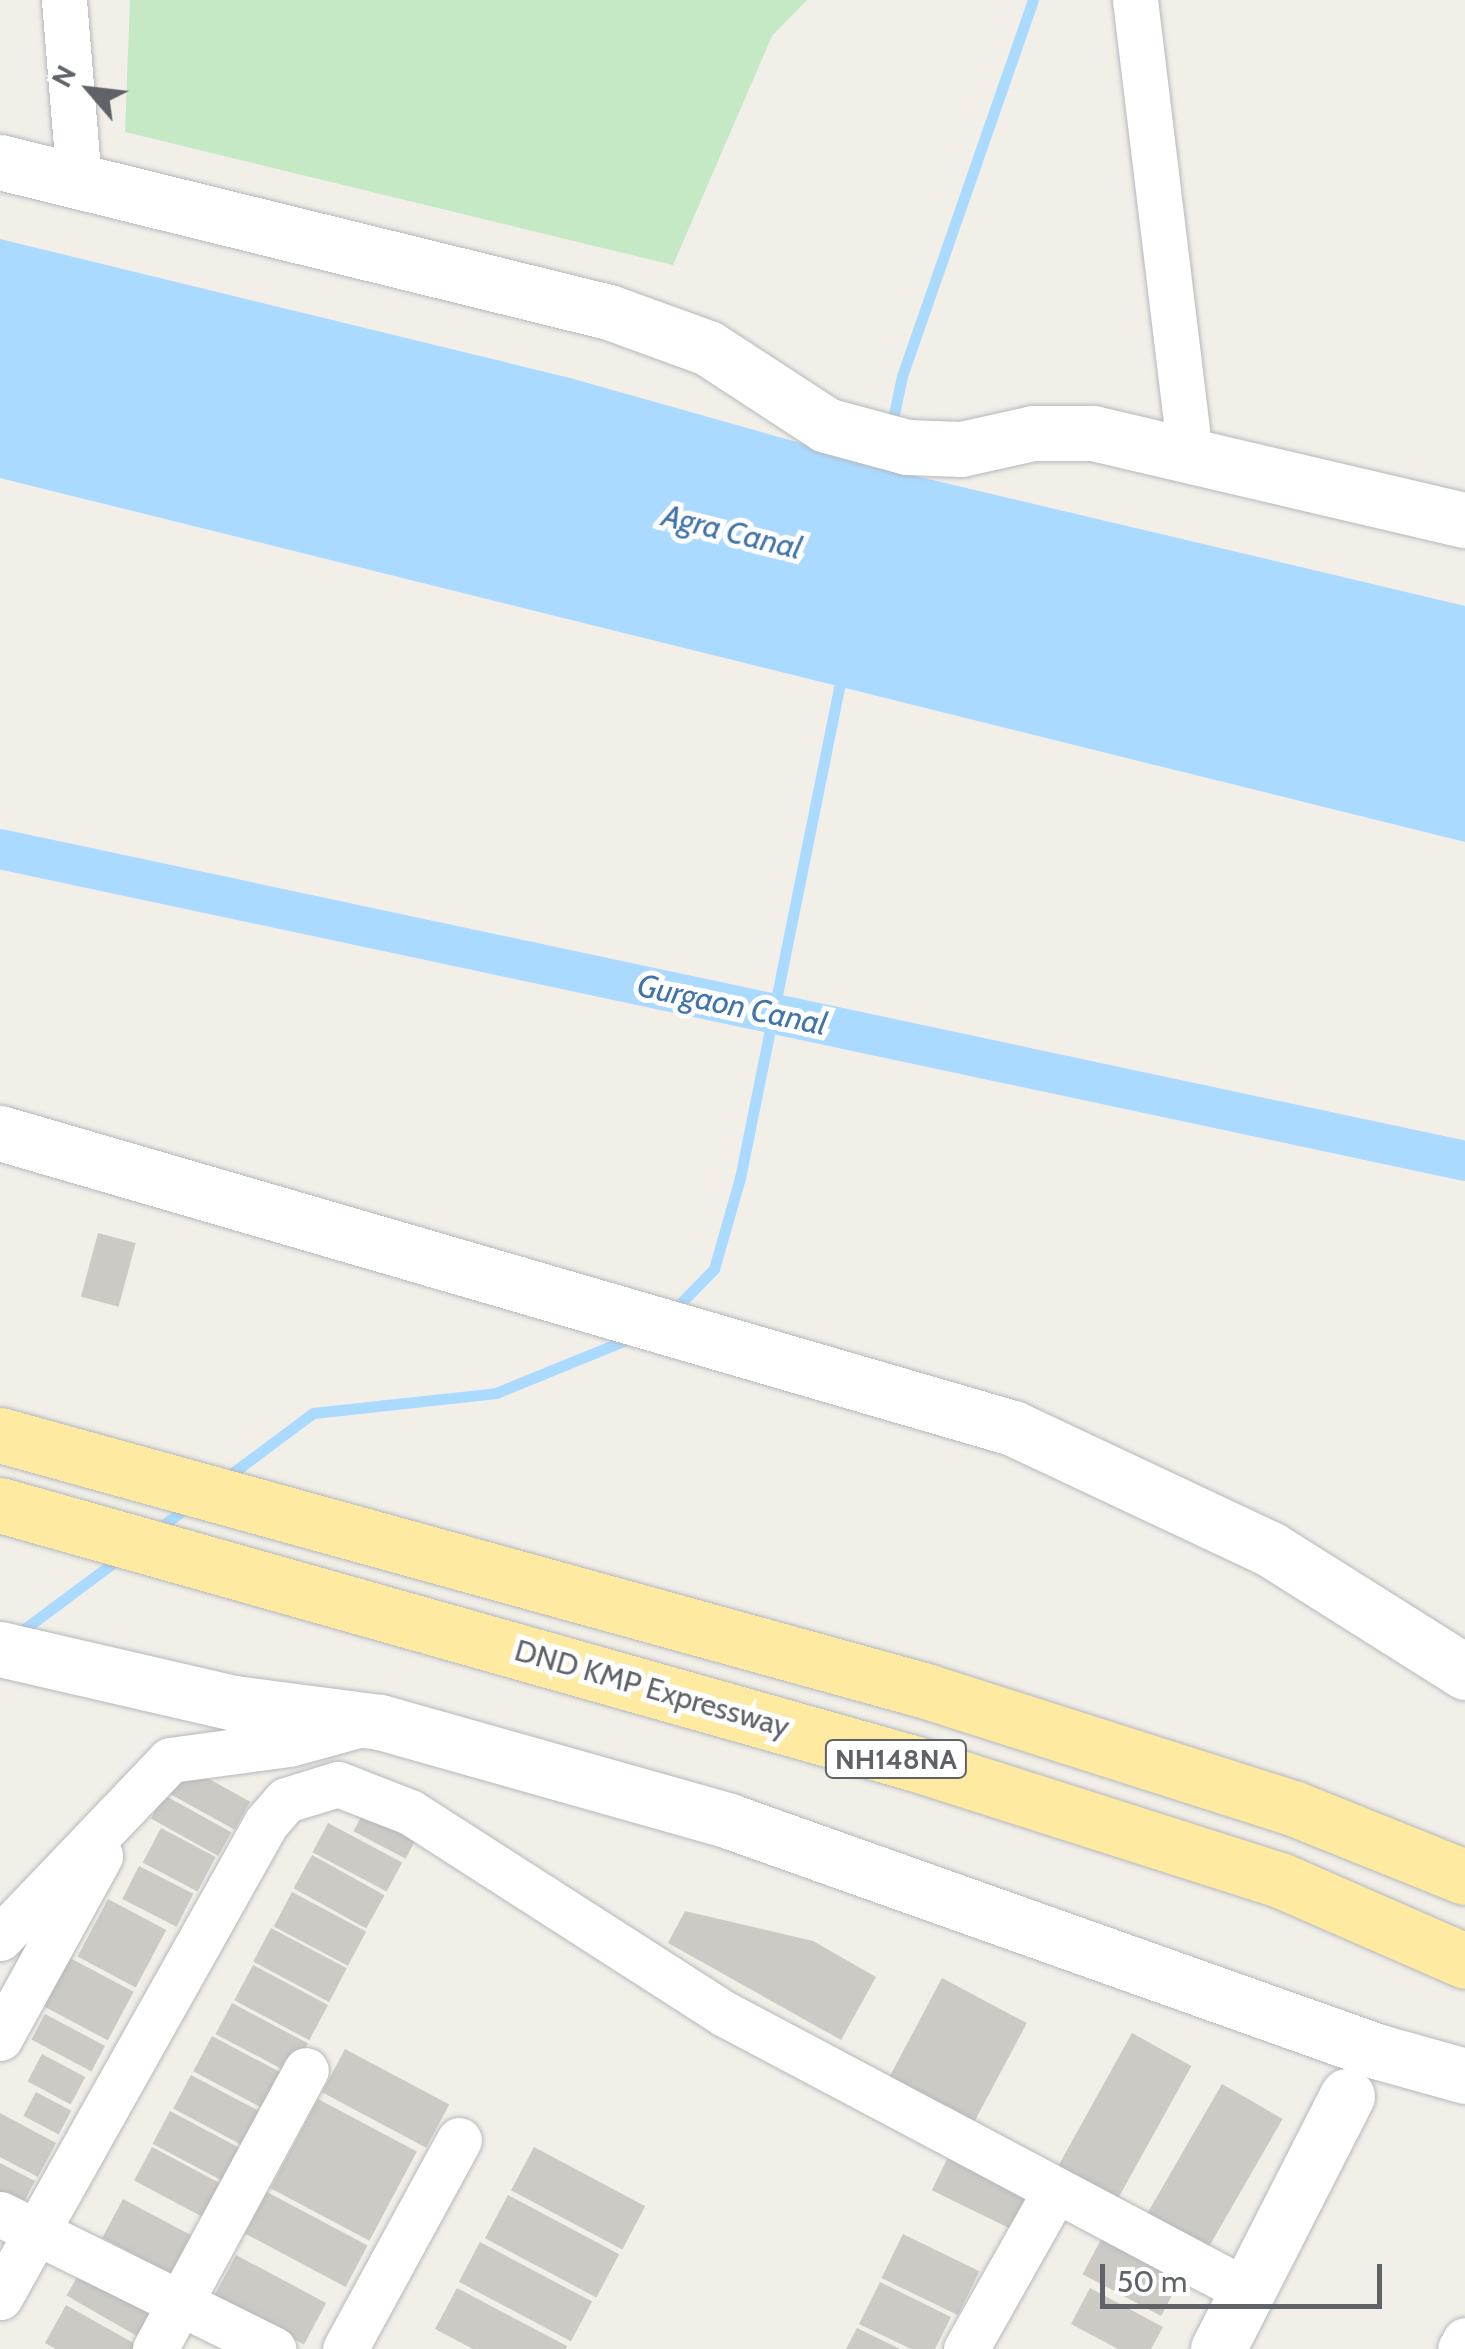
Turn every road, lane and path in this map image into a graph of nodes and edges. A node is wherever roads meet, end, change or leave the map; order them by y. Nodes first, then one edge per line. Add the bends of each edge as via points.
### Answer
1 (64, 0) edge
2 (1134, 0) edge
3 (0, 162) edge
4 (79, 180) junction
5 (1190, 455) junction
6 (1465, 520) edge
7 (0, 1134) edge
8 (14, 1439) edge
9 (0, 1505) edge
10 (0, 1649) edge
11 (1465, 1672) edge
12 (380, 1722) junction
13 (138, 1788) junction
14 (1465, 1877) edge
15 (0, 1938) edge
16 (1465, 1960) edge
17 (0, 2038) edge
18 (306, 2070) dead end
19 (1465, 2076) edge
20 (1347, 2096) dead end
21 (459, 2140) dead end
22 (1054, 2193) junction
23 (17, 2223) edge
24 (1247, 2292) junction
25 (0, 2297) edge
26 (181, 2302) junction
27 (1465, 2340) edge
28 (156, 2349) edge
29 (273, 2349) edge
30 (346, 2349) edge
31 (966, 2349) edge
32 (1218, 2349) edge
33 (1460, 2349) edge

1 - 4 street
2 - 5 street
3 - 4 street
4 - 5 street via 652,326 708,348 826,426 907,448 961,448 1060,431
5 - 6 street
7 - 11 street via 1013,1428 1270,1549
8 - 14 highway, NH148NA via 926,1690 1293,1808
9 - 16 highway, DND KMP Expressway / NH148NA via 913,1764 1243,1868
10 - 12 street via 234,1703
12 - 13 street via 342,1726 290,1744 184,1755
12 - 19 street via 729,1821 1380,2052
13 - 15 street
13 - 17 street
18 - 26 street
20 - 24 street
21 - 30 street
22 - 23 street via 723,2013 410,1812 338,1784 286,1800 266,1824
22 - 24 street
22 - 31 street
23 - 25 street
23 - 26 street
24 - 32 street
26 - 28 street
26 - 29 street
27 - 33 street

